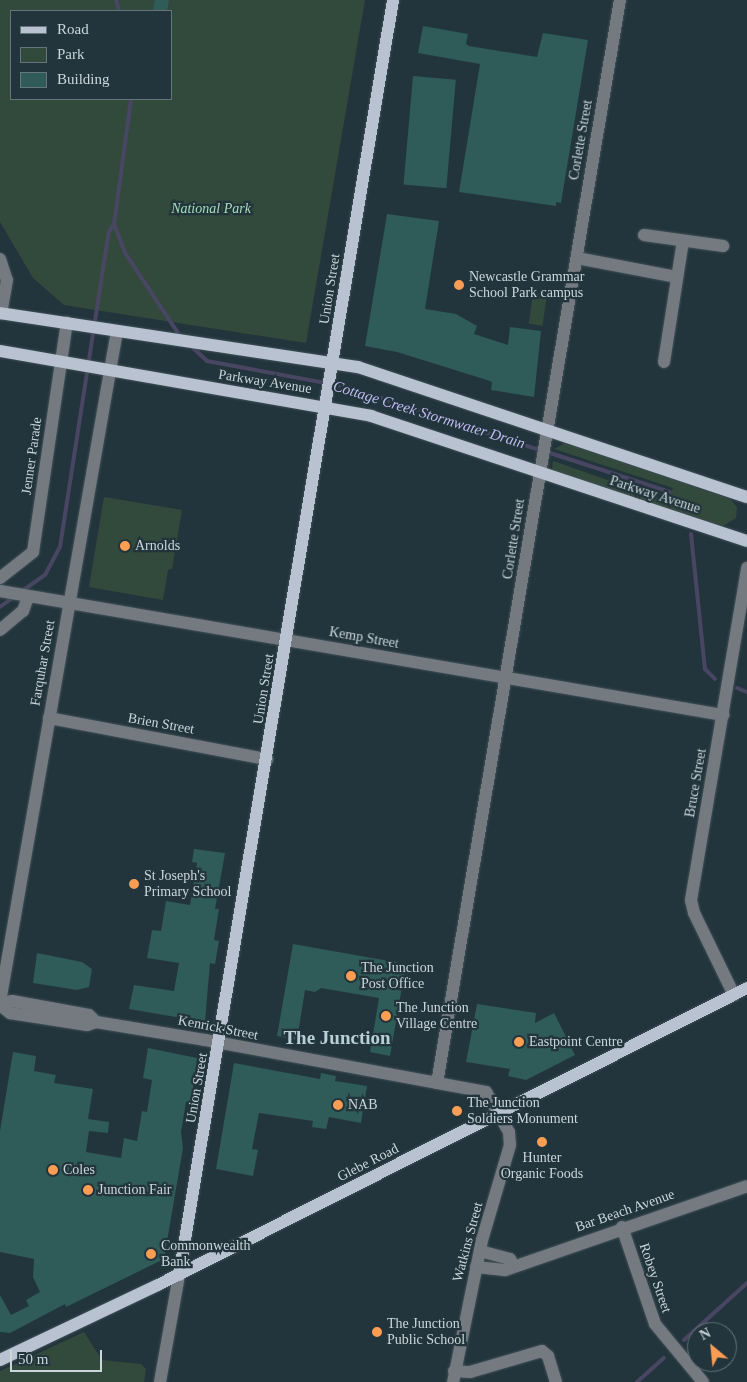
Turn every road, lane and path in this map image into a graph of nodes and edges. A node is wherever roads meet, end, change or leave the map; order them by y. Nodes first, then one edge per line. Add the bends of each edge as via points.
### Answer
1 (393, 0) edge
2 (620, 0) edge
3 (644, 235) dead end
4 (683, 241) junction
5 (723, 246) dead end
6 (577, 258) junction
7 (0, 259) edge
8 (677, 277) junction
9 (0, 313) edge
10 (67, 323) junction
11 (117, 331) junction
12 (0, 351) edge
13 (61, 362) junction
14 (664, 362) dead end
15 (332, 369) junction
16 (110, 371) junction
17 (326, 401) junction
18 (548, 430) junction
19 (540, 474) junction
20 (747, 497) edge
21 (747, 541) edge
22 (747, 568) edge
23 (0, 578) edge
24 (2, 592) edge
25 (25, 596) junction
26 (69, 603) junction
27 (0, 630) edge
28 (287, 640) junction
29 (507, 679) junction
30 (723, 715) junction
31 (49, 718) junction
32 (267, 759) junction
33 (747, 988) edge
34 (734, 995) junction
35 (0, 1004) edge
36 (220, 1043) junction
37 (437, 1083) junction
38 (499, 1113) junction
39 (747, 1186) edge
40 (622, 1227) junction
41 (480, 1251) junction
42 (513, 1265) junction
43 (476, 1267) junction
44 (179, 1275) junction
45 (0, 1360) edge
46 (454, 1377) edge
47 (160, 1382) edge
48 (556, 1382) edge
49 (703, 1382) edge

1 - 15 main road, Union Street
2 - 6 street, Corlette Street
3 - 4 street
4 - 5 street
4 - 8 street
6 - 8 street
6 - 18 street, Corlette Street
7 - 9 street via 7,280
8 - 14 street
9 - 10 main road, Parkway Avenue
10 - 11 main road, Parkway Avenue
10 - 13 street, Jenner Parade
11 - 15 main road, Parkway Avenue
11 - 16 street, Farquhar Street
12 - 13 main road, Parkway Avenue
13 - 16 main road, Parkway Avenue
13 - 23 street, Jenner Parade via 33,552
15 - 17 main road, Union Street
15 - 18 main road, Parkway Avenue via 358,367
16 - 17 main road, Parkway Avenue
16 - 26 street, Farquhar Street via 75,587
17 - 19 main road, Parkway Avenue
17 - 28 main road, Union Street
18 - 19 street, Corlette Street
18 - 20 main road, Parkway Avenue
19 - 21 main road, Parkway Avenue
19 - 29 street, Corlette Street
22 - 30 street, Bruce Street
24 - 25 street, Kemp Street
25 - 26 street, Kemp Street
25 - 27 street via 23,612
26 - 28 street, Kemp Street
26 - 31 street, Farquhar Street
28 - 29 street, Kemp Street
28 - 32 main road, Union Street
29 - 30 street, Kemp Street
29 - 37 street, Corlette Street
30 - 34 street, Bruce Street via 691,900 694,913
31 - 32 street, Brien Street
31 - 35 street, Farquhar Street
32 - 36 main road, Union Street
33 - 34 main road, Glebe Road
34 - 38 main road, Glebe Road
35 - 36 street, Kenrick Street via 10,1013 87,1025 96,1022
36 - 37 street, Kenrick Street
36 - 44 main road, Union Street
37 - 38 street, Kenrick Street via 486,1092
38 - 41 street, Watkins Street via 509,1132 510,1145
38 - 44 main road, Glebe Road
39 - 40 street, Bar Beach Avenue
40 - 42 street, Bar Beach Avenue
40 - 49 street, Robey Street via 655,1324
41 - 42 street via 510,1260
41 - 43 street, Watkins Street
42 - 43 street, Bar Beach Avenue via 505,1270
43 - 46 street, Watkins Street
44 - 45 main road, Glebe Road
44 - 47 street, Union Street
46 - 48 street via 542,1351 548,1356

